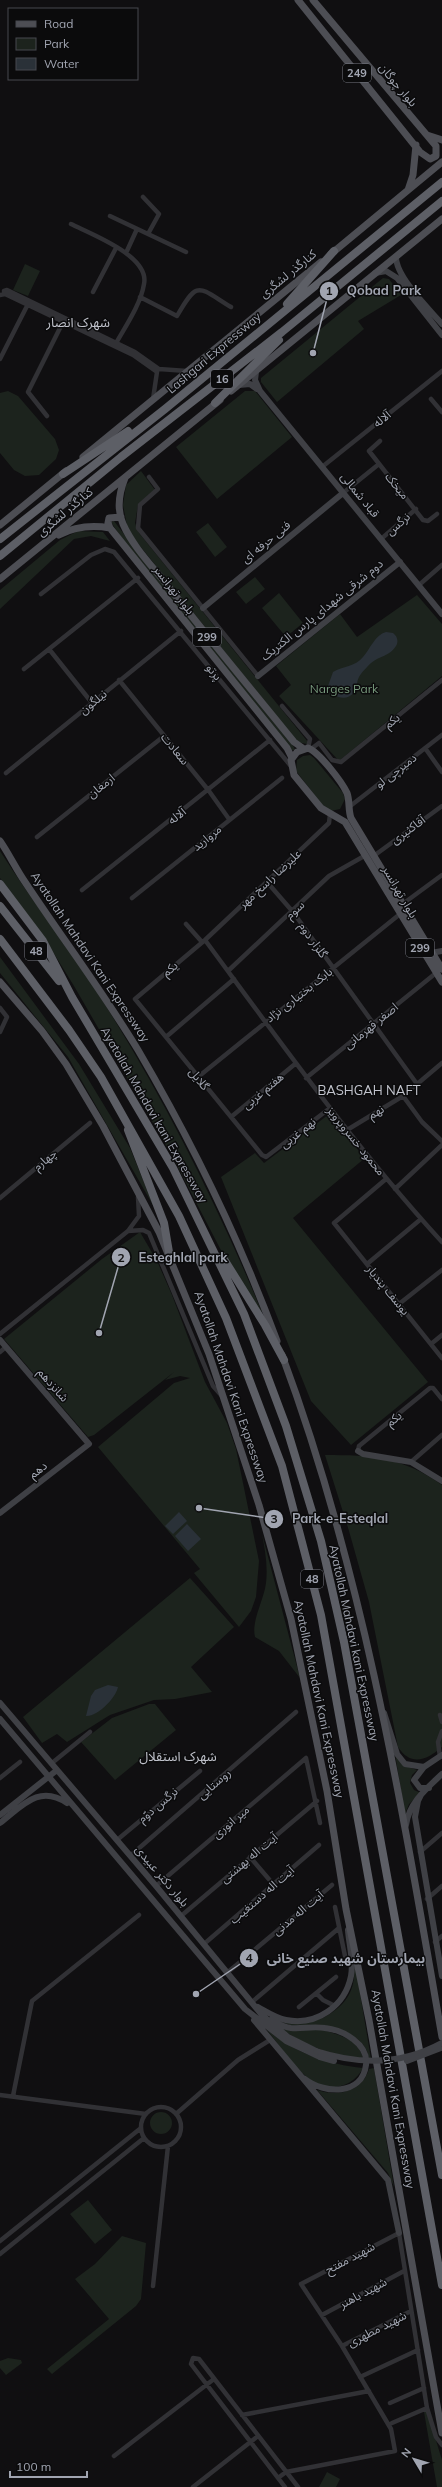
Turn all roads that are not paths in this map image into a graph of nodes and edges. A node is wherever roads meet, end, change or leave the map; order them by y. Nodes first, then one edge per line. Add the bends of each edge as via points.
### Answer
1 (298, 0) edge
2 (313, 0) edge
3 (427, 135) junction
4 (442, 140) edge
5 (416, 145) junction
6 (442, 162) edge
7 (442, 182) edge
8 (408, 190) junction
9 (143, 196) dead end
10 (442, 201) edge
11 (110, 216) dead end
12 (442, 219) edge
13 (71, 224) dead end
14 (137, 229) junction
15 (148, 234) junction
16 (116, 248) junction
17 (334, 251) junction
18 (186, 252) dead end
19 (126, 253) junction
20 (396, 257) junction
21 (374, 273) junction
22 (399, 276) junction
23 (93, 292) dead end
24 (3, 295) edge
25 (140, 297) junction
26 (323, 299) junction
27 (26, 306) junction
28 (231, 307) dead end
29 (64, 320) junction
30 (270, 322) junction
31 (442, 324) edge
32 (442, 334) edge
33 (115, 344) junction
34 (0, 359) edge
35 (442, 371) edge
36 (187, 372) junction
37 (256, 372) junction
38 (239, 385) junction
39 (260, 391) junction
40 (153, 399) junction
41 (431, 399) dead end
42 (216, 403) junction
43 (165, 409) junction
44 (442, 411) edge
45 (47, 416) dead end
46 (380, 441) dead end
47 (379, 464) junction
48 (322, 467) junction
49 (63, 474) junction
50 (126, 476) junction
51 (149, 477) dead end
52 (343, 493) junction
53 (416, 509) junction
54 (437, 514) dead end
55 (120, 517) junction
56 (0, 525) edge
57 (110, 528) junction
58 (0, 539) edge
59 (381, 539) junction
60 (45, 543) junction
61 (0, 556) edge
62 (400, 562) junction
63 (442, 565) edge
64 (138, 578) junction
65 (0, 579) edge
66 (419, 585) junction
67 (161, 592) junction
68 (41, 594) dead end
69 (203, 608) junction
70 (165, 610) junction
71 (442, 614) edge
72 (181, 631) junction
73 (49, 649) junction
74 (24, 669) dead end
75 (258, 676) joint
76 (119, 680) junction
77 (442, 680) edge
78 (92, 703) junction
79 (282, 706) dead end
80 (442, 734) edge
81 (164, 736) junction
82 (270, 740) junction
83 (425, 748) junction
84 (308, 749) junction
85 (291, 761) junction
86 (442, 772) edge
87 (6, 773) dead end
88 (282, 778) dead end
89 (209, 791) junction
90 (442, 806) edge
91 (349, 807) junction
92 (333, 815) junction
93 (229, 819) junction
94 (37, 837) dead end
95 (0, 841) edge
96 (375, 854) junction
97 (366, 855) junction
98 (442, 875) edge
99 (267, 882) junction
100 (0, 884) edge
101 (82, 890) dead end
102 (132, 898) dead end
103 (404, 903) junction
104 (0, 906) edge
105 (293, 912) junction
106 (400, 914) junction
107 (186, 924) dead end
108 (0, 939) edge
109 (204, 941) junction
110 (442, 951) edge
111 (431, 953) junction
112 (333, 969) junction
113 (228, 971) junction
114 (439, 971) edge
115 (234, 979) junction
116 (0, 982) edge
117 (442, 982) edge
118 (72, 997) junction
119 (135, 999) joint
120 (0, 1008) edge
121 (264, 1023) junction
122 (373, 1024) junction
123 (0, 1032) edge
124 (166, 1037) junction
125 (442, 1063) edge
126 (295, 1064) junction
127 (198, 1077) junction
128 (306, 1078) junction
129 (417, 1084) junction
130 (402, 1096) junction
131 (330, 1108) junction
132 (231, 1117) junction
133 (126, 1119) junction
134 (90, 1123) dead end
135 (347, 1130) junction
136 (442, 1141) edge
137 (442, 1145) edge
138 (266, 1157) joint
139 (386, 1179) junction
140 (395, 1189) junction
141 (138, 1194) junction
142 (0, 1198) edge
143 (421, 1219) junction
144 (128, 1231) junction
145 (206, 1232) junction
146 (441, 1240) edge
147 (170, 1258) junction
148 (367, 1264) junction
149 (442, 1270) edge
150 (399, 1304) junction
151 (0, 1334) edge
152 (442, 1335) edge
153 (0, 1340) edge
154 (431, 1344) junction
155 (6, 1347) junction
156 (0, 1352) edge
157 (442, 1358) edge
158 (284, 1360) junction
159 (224, 1398) junction
160 (442, 1400) edge
161 (442, 1436) edge
162 (89, 1444) joint
163 (358, 1451) joint
164 (411, 1462) junction
165 (442, 1481) edge
166 (0, 1513) edge
167 (0, 1703) edge
168 (382, 1705) junction
169 (296, 1712) dead end
170 (440, 1715) dead end
171 (0, 1719) edge
172 (442, 1722) edge
173 (442, 1731) edge
174 (90, 1732) dead end
175 (441, 1756) edge
176 (20, 1762) dead end
177 (52, 1763) junction
178 (424, 1767) junction
179 (57, 1770) junction
180 (200, 1771) dead end
181 (0, 1778) edge
182 (48, 1778) junction
183 (441, 1778) edge
184 (429, 1788) junction
185 (422, 1795) junction
186 (317, 1800) junction
187 (75, 1808) junction
188 (0, 1815) edge
189 (320, 1822) dead end
190 (0, 1823) edge
191 (405, 1828) junction
192 (442, 1833) edge
193 (117, 1840) junction
194 (320, 1845) dead end
195 (420, 1852) junction
196 (130, 1856) junction
197 (250, 1858) junction
198 (273, 1884) junction
199 (332, 1885) dead end
200 (156, 1886) junction
201 (442, 1886) edge
202 (428, 1898) junction
203 (335, 1907) dead end
204 (346, 1909) junction
205 (139, 1915) dead end
206 (181, 1916) junction
207 (339, 1928) junction
208 (442, 1936) edge
209 (435, 1942) junction
210 (204, 1944) junction
211 (345, 1956) dead end
212 (228, 1972) junction
213 (442, 1976) edge
214 (336, 1977) dead end
215 (317, 1994) junction
216 (323, 2000) junction
217 (253, 2004) junction
218 (335, 2006) junction
219 (299, 2007) dead end
220 (245, 2010) junction
221 (327, 2012) junction
222 (262, 2015) junction
223 (442, 2038) edge
224 (270, 2040) junction
225 (442, 2043) edge
226 (442, 2047) edge
227 (294, 2070) junction
228 (0, 2095) edge
229 (13, 2096) junction
230 (146, 2114) junction
231 (176, 2114) junction
232 (141, 2128) junction
233 (144, 2138) junction
234 (168, 2146) junction
235 (442, 2175) edge
236 (400, 2198) junction
237 (396, 2215) junction
238 (405, 2226) junction
239 (399, 2233) junction
240 (0, 2241) edge
241 (0, 2254) edge
242 (404, 2271) junction
243 (442, 2285) edge
244 (153, 2286) dead end
245 (411, 2311) junction
246 (322, 2315) junction
247 (342, 2346) junction
248 (418, 2350) junction
249 (360, 2377) dead end
250 (214, 2379) junction
251 (206, 2385) junction
252 (424, 2388) junction
253 (369, 2391) junction
254 (390, 2403) dead end
255 (427, 2408) junction
256 (242, 2415) junction
257 (392, 2424) dead end
258 (442, 2433) edge
259 (258, 2436) junction
260 (250, 2442) junction
261 (442, 2445) edge
262 (114, 2456) dead end
263 (286, 2472) junction
264 (278, 2478) junction
265 (193, 2487) edge
266 (285, 2487) edge
267 (298, 2487) edge

1 - 5 main road, بلوار چوگان / 249
2 - 3 main road, بلوار چوگان / 249
3 - 4 main road
3 - 5 main road, بلوار چوگان via 436,146 436,156 425,157
5 - 8 main road via 413,174
6 - 8 main road, کنارگذر لشگری
7 - 30 highway, Lashgari Expressway / 16
8 - 17 main road, کنارگذر لشگری
9 - 15 street via 159,214
10 - 26 highway, Lashgari Expressway / 16
11 - 14 street
12 - 20 main road, کنارگذر لشگری
13 - 16 street
14 - 15 street
14 - 19 street
15 - 18 street
16 - 19 street
16 - 23 street
17 - 30 highway
17 - 36 main road, کنارگذر لشگری
19 - 25 street via 143,270 145,283
20 - 21 main road, کنارگذر لشگری
20 - 22 main road
21 - 22 main road via 386,272
21 - 37 main road, کنارگذر لشگری
22 - 31 main road
22 - 32 main road
24 - 27 street
24 - 29 street via 4,290 7,290
25 - 28 street via 177,316 189,294 196,290 203,290
25 - 33 street
26 - 42 highway
26 - 61 highway, Lashgari Expressway / 16 via 121,457
27 - 29 street
27 - 34 street
29 - 33 street
29 - 45 street via 28,392
30 - 43 highway, Lashgari Expressway / 16
33 - 36 street via 135,352 159,369
33 - 40 street via 157,372
35 - 48 street, آلاله
36 - 40 main road, کنارگذر لشگری
37 - 38 main road, کنارگذر لشگری
37 - 39 main road via 255,380
38 - 39 main road via 250,384
38 - 42 main road, کنارگذر لشگری
39 - 48 main road, قباد شمالی
40 - 49 main road, کنارگذر لشگری
41 - 44 street
42 - 50 main road, کنارگذر لشگری
43 - 49 highway
43 - 58 highway, Lashgari Expressway / 16
46 - 47 street, میخک via 369,451
47 - 52 street
47 - 53 street, میخک
48 - 52 main road, قباد شمالی
49 - 56 main road, کنارگذر لشگری
50 - 55 main road, بلوار تهرانسر / 299 via 119,495
50 - 60 main road, کنارگذر لشگری
51 - 69 street via 158,489 140,505 138,528
52 - 59 main road, قباد شمالی
52 - 69 main road, فنی حرفه ای
53 - 54 street, میخک via 426,522
53 - 59 street, نرگس
55 - 57 main road via 109,518
55 - 84 main road, بلوار تهرانسر / 299 via 130,536 207,637 294,742
57 - 60 main road via 94,525 68,530
57 - 67 main road, بلوار تهرانسر / 299
59 - 62 main road, قباد شمالی
60 - 65 main road, کنارگذر لشگری
62 - 66 main road, قباد شمالی
62 - 75 main road, دوم شرقی شهدای پارس الکتریک
63 - 66 street
64 - 68 street, پرتو via 114,552 105,549 91,555
64 - 70 street, پرتو
64 - 73 street
66 - 71 main road, قباد شمالی
67 - 70 street
67 - 85 main road, بلوار تهرانسر / 299 via 288,748
69 - 75 street
70 - 72 street, پرتو
72 - 76 street, نیلگون
72 - 82 street, پرتو
73 - 74 street
73 - 78 street
76 - 78 street, نیلگون
76 - 81 street, سعادت
77 - 84 street, یکم via 341,762 332,760 319,743
78 - 87 street, نیلگون
79 - 84 street via 310,739
80 - 83 street, دمیرچی لو
81 - 89 street, سعادت
81 - 94 street, ارمغان
82 - 85 street, پرتو
82 - 89 street, آلاله
83 - 86 street
83 - 91 street, دمیرچی لو
84 - 85 main road
84 - 91 main road, بلوار تهرانسر via 345,790
85 - 92 main road, بلوار تهرانسر via 301,784 321,808
88 - 93 street, مروارید
89 - 93 street, سعادت
89 - 101 street, آلاله
90 - 96 street, آقاکثیری
91 - 92 main road
91 - 96 main road, بلوار تهرانسر / 299 via 351,818
92 - 97 main road, بلوار تهرانسر / 299 via 345,822
92 - 99 street, علیرضا راسخ مهر via 329,823
93 - 102 street, مروارید
95 - 158 main road, Ayatollah Mahdavi Kani Expressway via 24,881 92,977 165,1098 215,1198 253,1282
96 - 103 main road, بلوار تهرانسر / 299
97 - 105 street, سوم via 329,876
97 - 106 main road, بلوار تهرانسر / 299
98 - 103 street
99 - 105 street, گلزار دوم
99 - 109 street, علیرضا راسخ مهر
100 - 118 highway via 43,941
103 - 111 main road, بلوار تهرانسر / 299
104 - 118 highway, 48
105 - 112 street, گلزار دوم
105 - 113 street, سوم
106 - 112 street, بابک بختیاری نژاد
106 - 114 main road, بلوار تهرانسر / 299
107 - 109 street, محمود خسروپرویز
108 - 133 highway, Ayatollah Mahdavi Kani Expressway / 48 via 69,1030
109 - 113 street, محمود خسروپرویز
109 - 119 street, یکم
110 - 111 main road
111 - 114 main road, بلوار تهرانسر
112 - 121 street, بابک بختیاری نژاد
112 - 122 street, گلزار دوم
113 - 115 street, محمود خسروپرویز
114 - 117 main road, بلوار تهرانسر / 299
114 - 122 street, اصغر قهرمانی
115 - 121 street, محمود خسروپرویز
115 - 124 street
116 - 141 main road, Ayatollah Mahdavi Kani Expressway via 66,1064 103,1126
118 - 145 highway, Ayatollah Mahdavi kani Expressway / 48 via 150,1126
119 - 124 street, گلایل
120 - 123 street via 7,1017
121 - 126 street, محمود خسروپرویز
121 - 127 street, بابک بختیاری نژاد
122 - 128 street, اصغر قهرمانی
122 - 129 street, گلزار دوم
124 - 127 street, گلایل
125 - 129 street, نهم
126 - 128 street, محمود خسروپرویز
126 - 132 street, هفتم غربی
127 - 132 street, گلایل
128 - 131 street, محمود خسروپرویز
129 - 130 street, نهم
130 - 135 street, نهم
130 - 136 street via 422,1122
131 - 135 street, محمود خسروپرویز
131 - 138 street, نهم غربی
132 - 138 street, گلایل
133 - 147 highway via 130,1139 164,1223
133 - 243 highway, Ayatollah Mahdavi Kani Expressway / 48 via 179,1216 226,1318 282,1466 321,1615
134 - 142 street, چهارم
135 - 139 street, محمود خسروپرویز
137 - 140 street
139 - 140 street, محمود خسروپرویز
139 - 148 street, یوسف پندیار via 334,1223
140 - 143 street, محمود خسروپرویز
141 - 144 street via 140,1216
141 - 147 main road, Ayatollah Mahdavi Kani Expressway
143 - 146 street, محمود خسروپرویز
143 - 148 street
144 - 151 street
144 - 159 street via 143,1230 148,1233 213,1386
145 - 158 highway
145 - 235 highway, Ayatollah Mahdavi kani Expressway / 48 via 244,1314 284,1419 331,1578
147 - 159 main road, Ayatollah Mahdavi Kani Expressway
148 - 150 street, یوسف پندیار
149 - 150 street
150 - 154 street, یوسف پندیار
152 - 154 street
153 - 155 main road, شانزدهم
154 - 157 street, یوسف پندیار
155 - 156 street
155 - 162 main road, شانزدهم
158 - 168 main road, Ayatollah Mahdavi Kani Expressway via 325,1481 353,1580
159 - 204 main road, Ayatollah Mahdavi Kani Expressway via 261,1511 291,1619 326,1783
160 - 163 street, یکم via 432,1388 359,1446
161 - 164 street
162 - 166 main road, دهم
163 - 164 main road
164 - 165 main road
167 - 177 main road, بلوار دکتر عبیدی
168 - 178 main road via 400,1760 410,1766
168 - 191 main road, Ayatollah Mahdavi Kani Expressway
169 - 196 street, روستایی
170 - 172 street
171 - 182 main road, بلوار دکتر عبیدی
173 - 175 street via 438,1742
174 - 177 street
175 - 178 main road
176 - 181 street
177 - 179 main road, بلوار دکتر عبیدی
178 - 184 main road via 414,1780 420,1788
179 - 182 main road
179 - 193 main road, بلوار دکتر عبیدی
180 - 193 street, نرگس دوّم
182 - 187 main road, بلوار دکتر عبیدی
182 - 188 main road
183 - 184 main road
184 - 185 main road
185 - 191 main road via 409,1808
185 - 195 main road via 415,1817
186 - 189 street
186 - 197 street, آیت اله بهشتی
186 - 200 street, میر انوری via 306,1758
187 - 190 main road via 53,1795 45,1794 36,1796
187 - 220 main road, بلوار دکتر عبیدی
191 - 223 main road, Ayatollah Mahdavi Kani Expressway
192 - 195 street
193 - 196 main road, بلوار دکتر عبیدی
194 - 198 street, آیت اله دستغیب
195 - 202 main road
196 - 200 main road, بلوار دکتر عبیدی
197 - 198 street
197 - 206 street, آیت اله بهشتی
198 - 210 street, آیت اله دستغیب
199 - 212 street, آیت اله مدنی
200 - 206 main road, بلوار دکتر عبیدی
201 - 202 street
202 - 209 main road
203 - 207 street
204 - 218 main road via 351,1976 346,1993
204 - 236 main road, Ayatollah Mahdavi Kani Expressway
205 - 229 street via 32,2001
206 - 210 main road, بلوار دکتر عبیدی
207 - 211 street
207 - 217 street
208 - 209 street
209 - 213 main road
210 - 212 main road, بلوار دکتر عبیدی
212 - 217 main road, بلوار دکتر عبیدی
214 - 215 street
215 - 216 street
215 - 219 street
216 - 218 street
216 - 221 street
217 - 221 main road via 277,2018 293,2021 316,2017
217 - 222 main road, بلوار دکتر عبیدی
218 - 221 main road
220 - 224 main road
220 - 226 main road, بلوار دکتر عبیدی, bridge via 286,2041 320,2058 360,2065 386,2064 416,2058
222 - 225 main road, بلوار دکتر عبیدی, bridge via 288,2038 316,2051 354,2061 383,2061 416,2054
222 - 227 main road via 290,2028 315,2027 336,2030 357,2043 363,2049 366,2059 363,2076 356,2084 336,2090 317,2087
224 - 227 main road
224 - 231 street via 238,2060
227 - 237 main road via 388,2180
228 - 229 street
229 - 230 street
230 - 231 street via 164,2107
230 - 232 street
231 - 234 street via 181,2125 180,2132
232 - 233 street
232 - 240 street
233 - 234 street via 154,2146
233 - 241 street
234 - 244 street
236 - 237 main road
236 - 238 main road, Ayatollah Mahdavi Kani Expressway
237 - 238 main road
237 - 239 main road
238 - 258 main road, Ayatollah Mahdavi Kani Expressway
239 - 242 street
239 - 246 street, شهید مفتح via 301,2284
242 - 245 street
242 - 246 street, شهید باهنر
245 - 247 street, شهید مطهری
245 - 248 street
246 - 247 street
247 - 253 street
248 - 249 street
248 - 252 street
250 - 251 street
250 - 251 street via 198,2358 192,2358 191,2364
250 - 256 street
251 - 260 street
251 - 262 street
252 - 254 street
252 - 255 street
253 - 256 street
253 - 263 street via 391,2429 395,2451
255 - 257 street
255 - 261 street via 436,2437
256 - 259 street
259 - 260 street
259 - 263 street
260 - 264 street
260 - 265 street
263 - 264 street
263 - 267 street
264 - 266 street

